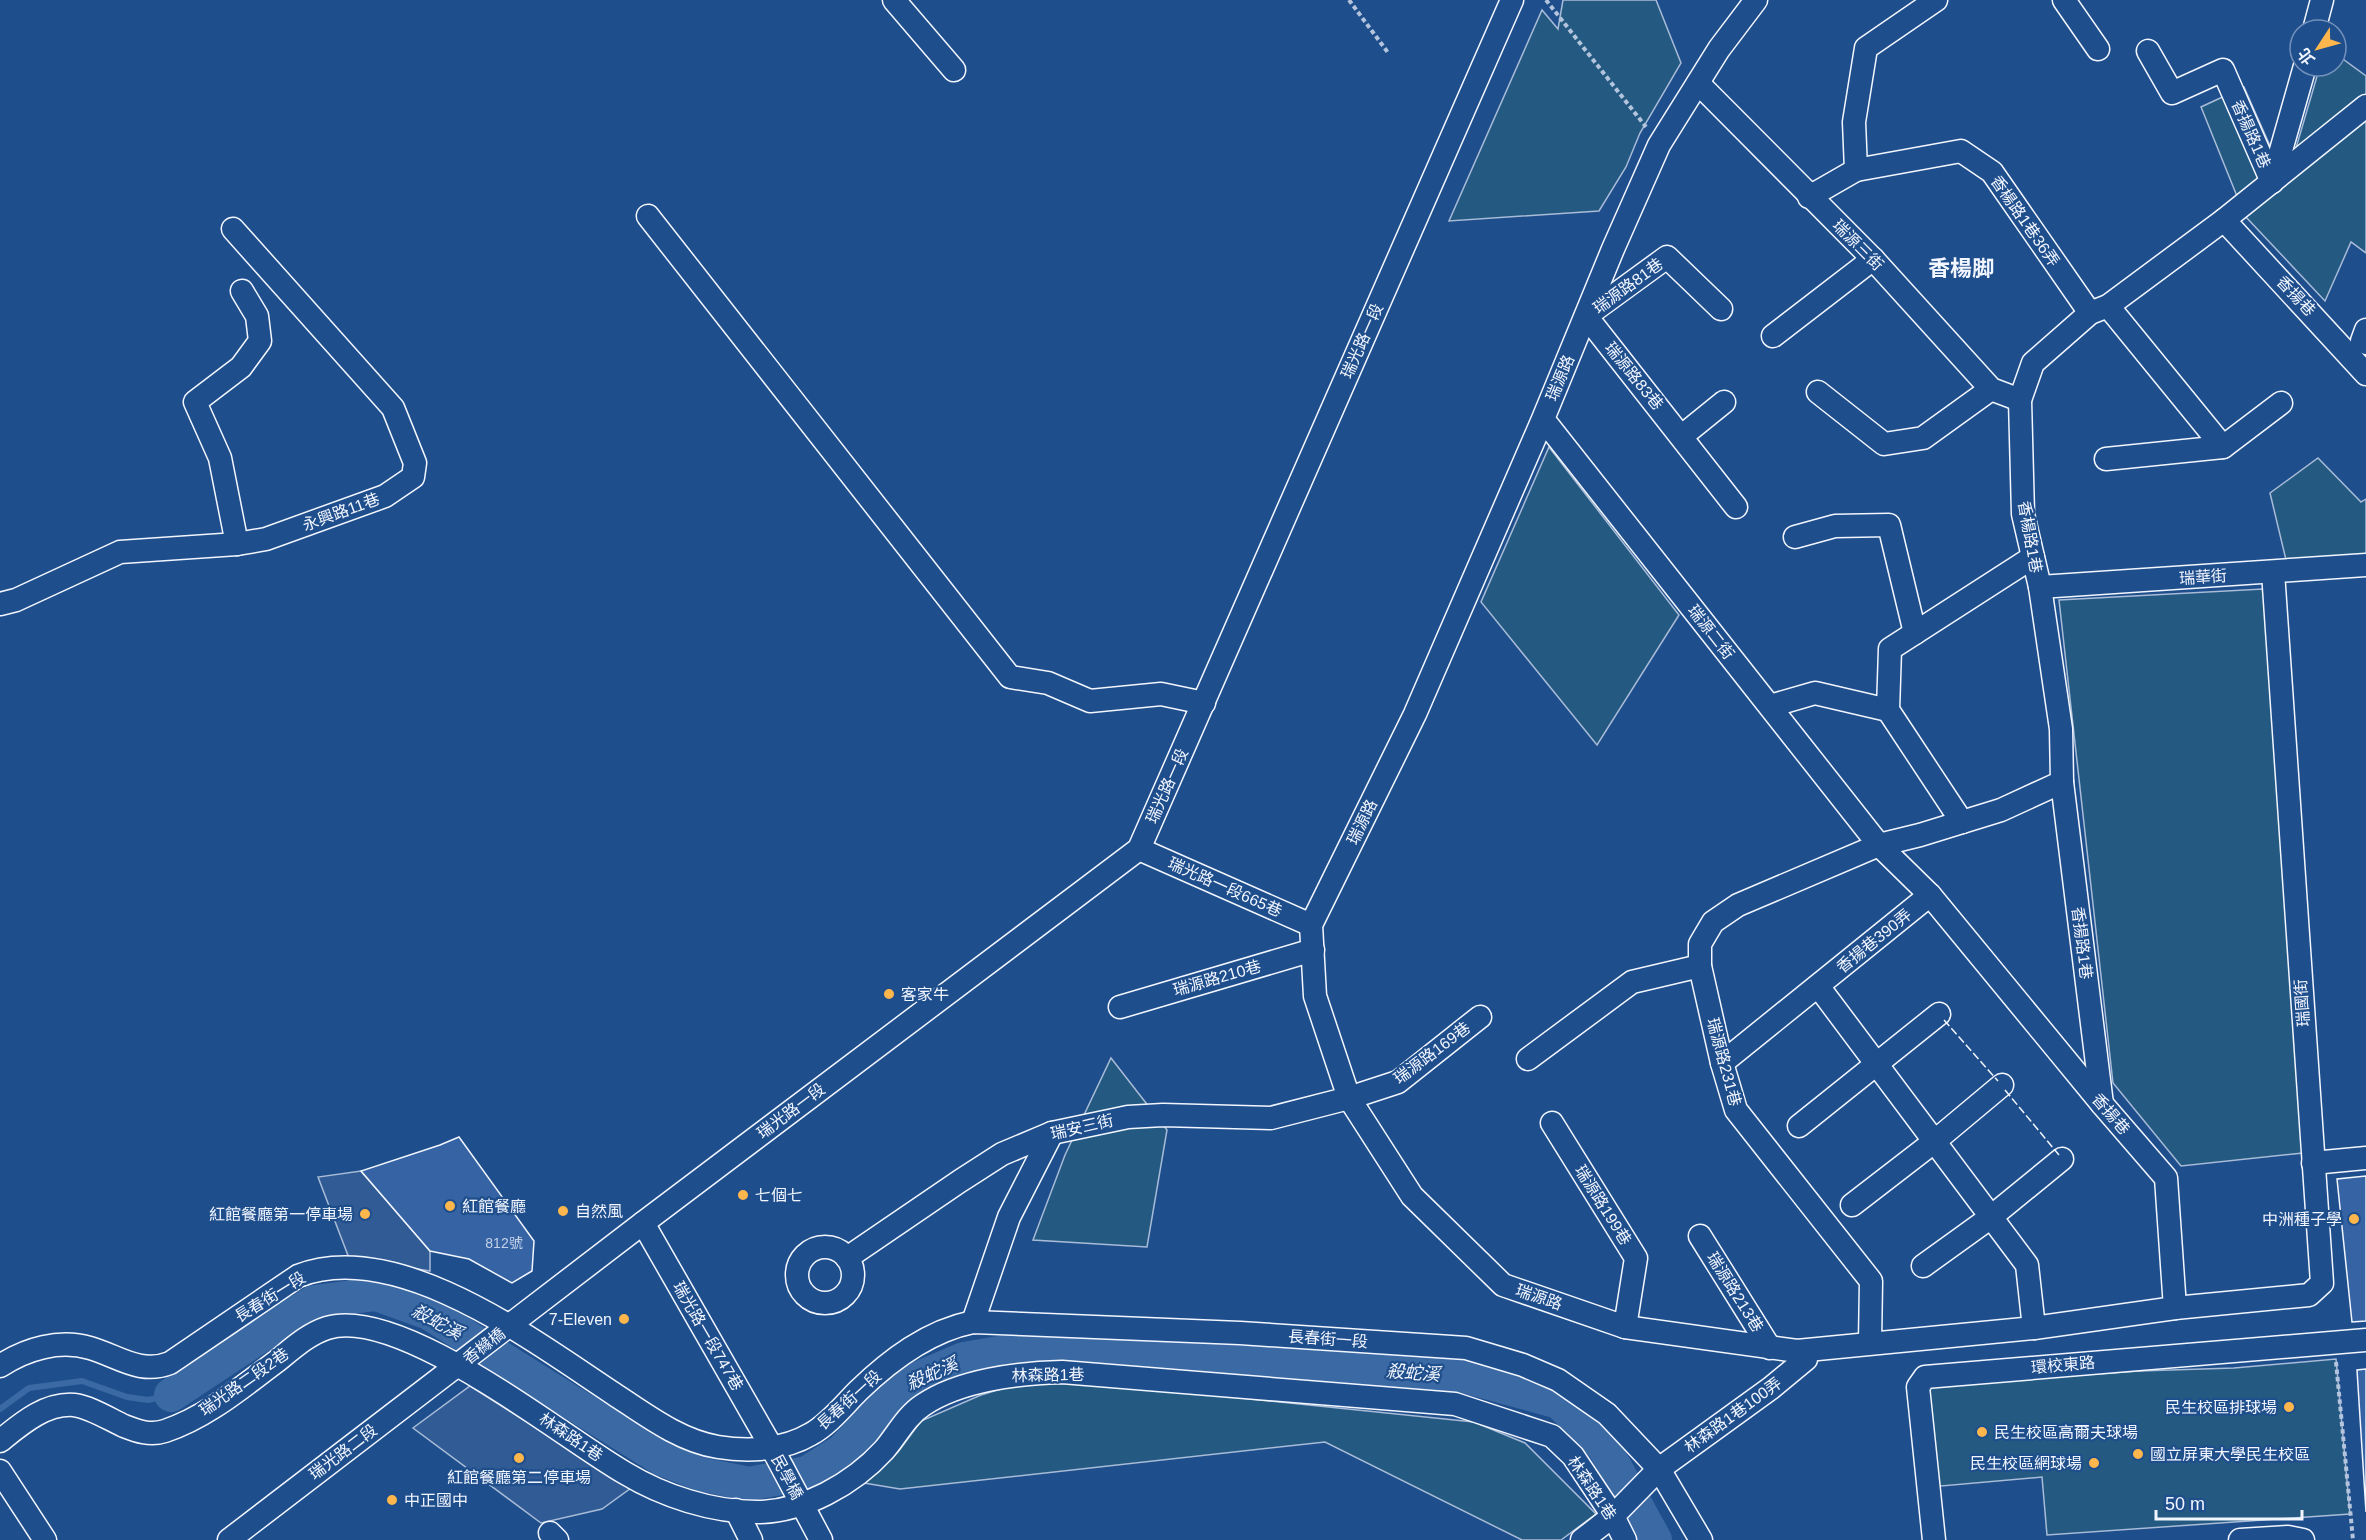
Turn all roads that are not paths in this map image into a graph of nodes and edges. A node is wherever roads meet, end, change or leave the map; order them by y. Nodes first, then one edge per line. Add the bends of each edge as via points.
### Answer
1 (894, 0) edge
2 (1512, 0) edge
3 (1756, 0) edge
4 (1936, 0) edge
5 (2064, 0) edge
6 (2322, 0) edge
7 (2317, 18) edge
8 (2098, 49) dead end
9 (2148, 51) dead end
10 (954, 70) dead end
11 (2302, 78) edge
12 (1698, 83) junction
13 (2366, 106) edge
14 (1856, 171) junction
15 (2272, 182) junction
16 (1809, 197) junction
17 (648, 216) dead end
18 (2224, 220) junction
19 (233, 230) dead end
20 (1873, 260) junction
21 (242, 291) dead end
22 (1721, 309) dead end
23 (2099, 310) junction
24 (1586, 316) junction
25 (2366, 330) edge
26 (1773, 336) dead end
27 (2366, 343) edge
28 (2366, 374) edge
29 (1991, 389) junction
30 (1818, 392) dead end
31 (2020, 400) junction
32 (1724, 402) dead end
33 (2281, 403) dead end
34 (1543, 419) junction
35 (1682, 436) junction
36 (2223, 447) junction
37 (2106, 459) dead end
38 (1736, 507) dead end
39 (1795, 537) dead end
40 (237, 544) junction
41 (2032, 557) junction
42 (2366, 565) edge
43 (2273, 572) junction
44 (2040, 587) junction
45 (0, 604) edge
46 (1915, 633) junction
47 (1204, 703) junction
48 (1770, 706) junction
49 (1888, 710) junction
50 (2062, 783) junction
51 (1962, 822) junction
52 (1878, 845) junction
53 (1138, 849) junction
54 (1930, 895) junction
55 (1311, 925) junction
56 (1313, 950) junction
57 (1701, 966) junction
58 (1818, 986) junction
59 (1120, 1006) dead end
60 (1939, 1014) dead end
61 (1480, 1017) dead end
62 (1528, 1059) dead end
63 (1722, 1063) junction
64 (1876, 1064) junction
65 (2002, 1085) dead end
66 (1349, 1098) junction
67 (2102, 1104) junction
68 (1552, 1124) dead end
69 (1799, 1126) dead end
70 (1052, 1133) junction
71 (1935, 1141) junction
72 (2366, 1158) edge
73 (2062, 1159) dead end
74 (2313, 1162) junction
75 (1852, 1205) dead end
76 (1991, 1217) junction
77 (643, 1223) junction
78 (1700, 1236) dead end
79 (847, 1258) dead end
80 (1923, 1266) dead end
81 (2175, 1308) junction
82 (973, 1322) junction
83 (509, 1326) junction
84 (1625, 1327) junction
85 (2034, 1328) junction
86 (2366, 1340) edge
87 (1870, 1343) junction
88 (1770, 1348) junction
89 (1806, 1359) dead end
90 (458, 1365) junction
91 (0, 1366) edge
92 (0, 1441) edge
93 (772, 1448) junction
94 (1659, 1469) junction
95 (0, 1471) edge
96 (802, 1505) junction
97 (736, 1510) junction
98 (1613, 1516) junction
99 (45, 1540) edge
100 (229, 1540) edge
101 (751, 1540) edge
102 (822, 1540) edge
103 (1582, 1540) edge
104 (1625, 1540) edge
105 (1701, 1540) edge
106 (1934, 1540) edge
107 (2240, 1540) edge
108 (2303, 1540) edge

1 - 10 street
2 - 47 street, 瑞光路一段
3 - 12 street, 瑞源路
4 - 14 street via 1866,48 1854,122
5 - 8 street
6 - 7 street
9 - 15 street, 香揚路1巷 via 2172,93 2223,70
11 - 15 street, 香揚路1巷
12 - 16 street, 瑞源三街
12 - 24 street, 瑞源路 via 1659,145
13 - 15 street
14 - 16 street, 香楊路1巷36弄
14 - 23 street, 香楊路1巷36弄 via 1961,151 1992,172
15 - 18 street, 香楊路1巷
16 - 20 street, 瑞源三街
17 - 47 street via 1010,677 1048,683 1090,701 1161,694
18 - 23 street, 香楊路1巷
18 - 28 street, 香揚巷
19 - 40 street, 永興路11巷 via 393,408 415,463 413,477 385,496 266,539
20 - 26 street
20 - 29 street, 瑞源三街
21 - 40 street via 257,316 260,342 241,366 195,402 219,458
22 - 24 street, 瑞源路81巷 via 1667,257
23 - 31 street, 香楊路1巷 via 2033,363
23 - 36 street
24 - 34 street, 瑞源路
24 - 35 street, 瑞源路83巷
25 - 27 street via 2362,341
29 - 30 street via 1923,438 1884,444
29 - 31 street, 瑞源三街
31 - 41 street, 香楊路1巷 via 2023,514
32 - 35 street
33 - 36 street
34 - 48 street, 瑞源二街
34 - 55 street, 瑞源路 via 1416,714
35 - 38 street, 瑞源路83巷
36 - 37 street
39 - 46 street via 1835,526 1888,525
40 - 45 street, 永興路11巷 via 120,552
41 - 44 street, 香楊路1巷
41 - 46 street
42 - 43 street, 瑞華街
43 - 44 street, 瑞華街
43 - 74 street, 瑞國街
44 - 50 street, 香楊路1巷 via 2061,729
46 - 49 street via 1890,649
47 - 53 street, 瑞光路一段
48 - 49 street via 1815,693
48 - 52 street, 瑞源二街
49 - 51 street
50 - 51 street
50 - 67 street, 香揚路1巷
51 - 52 street
52 - 54 street, 香揚巷
52 - 57 street, 瑞源路231巷 via 1738,905 1713,922 1700,944
53 - 55 street, 瑞光路一段665巷
53 - 77 street, 瑞光路一段
54 - 58 street, 香揚巷390弄
54 - 67 street, 香揚巷
55 - 56 street, 瑞源路
56 - 59 street, 瑞源路210巷
56 - 66 street, 瑞源路 via 1315,996
57 - 62 street via 1632,982
57 - 63 street, 瑞源路231巷
58 - 63 street, 香揚巷390弄
58 - 64 street
60 - 64 street
61 - 66 street, 瑞源路169巷 via 1398,1082
63 - 87 street, 瑞源路231巷 via 1736,1110 1871,1281
64 - 69 street
64 - 71 street
65 - 71 street
66 - 70 street, 瑞安三街 via 1271,1119 1163,1114
66 - 84 street, 瑞源路 via 1412,1196 1503,1285
67 - 81 street, 香揚巷 via 2166,1178
68 - 84 street, 瑞源路199巷 via 1636,1258
70 - 79 street, 瑞安三街 via 1002,1154
70 - 82 street via 1009,1217
71 - 75 street
71 - 76 street
72 - 74 street
73 - 76 street
74 - 81 street, 瑞國街 via 2322,1283 2309,1294
76 - 80 street
76 - 85 street via 2027,1265
77 - 83 street, 瑞光路一段
77 - 93 street, 瑞光路一段747巷
78 - 88 street, 瑞源路213巷
81 - 85 street
82 - 93 street, 長春街一段 via 933,1335 899,1356 811,1434
82 - 94 street, 長春街一段 via 1240,1333 1466,1348 1558,1380 1606,1414
83 - 90 street, 香櫞橋
83 - 91 street, 長春街一段 via 429,1285 368,1270 318,1268 298,1276 158,1368 146,1368 73,1344 38,1348
83 - 93 street, 長春街一段 via 658,1423 689,1438 717,1447
84 - 88 street, 瑞源路
85 - 87 street
86 - 106 street, 環校東路 via 1925,1377 1918,1387
87 - 88 street, 瑞源路 via 1797,1351
89 - 94 street, 林森路1巷100弄
90 - 92 street, 瑞光路二段2巷 via 384,1331 329,1327 307,1337 227,1398 162,1432 141,1433 77,1405 59,1406 25,1420
90 - 97 street, 林森路1巷 via 625,1473 681,1499
90 - 100 street, 瑞光路二段
93 - 96 street, 民學橋
94 - 98 street, 林森路1巷100弄
94 - 105 street
95 - 99 street
96 - 97 street, 林森路1巷 via 757,1512
96 - 98 street, 林森路1巷 via 874,1461 925,1403 994,1378 1062,1372 1455,1404 1552,1436 1574,1456
96 - 102 street, 民學橋
97 - 101 street
98 - 103 street, 林森路1巷100弄
98 - 104 street, 林森路1巷
107 - 108 street

